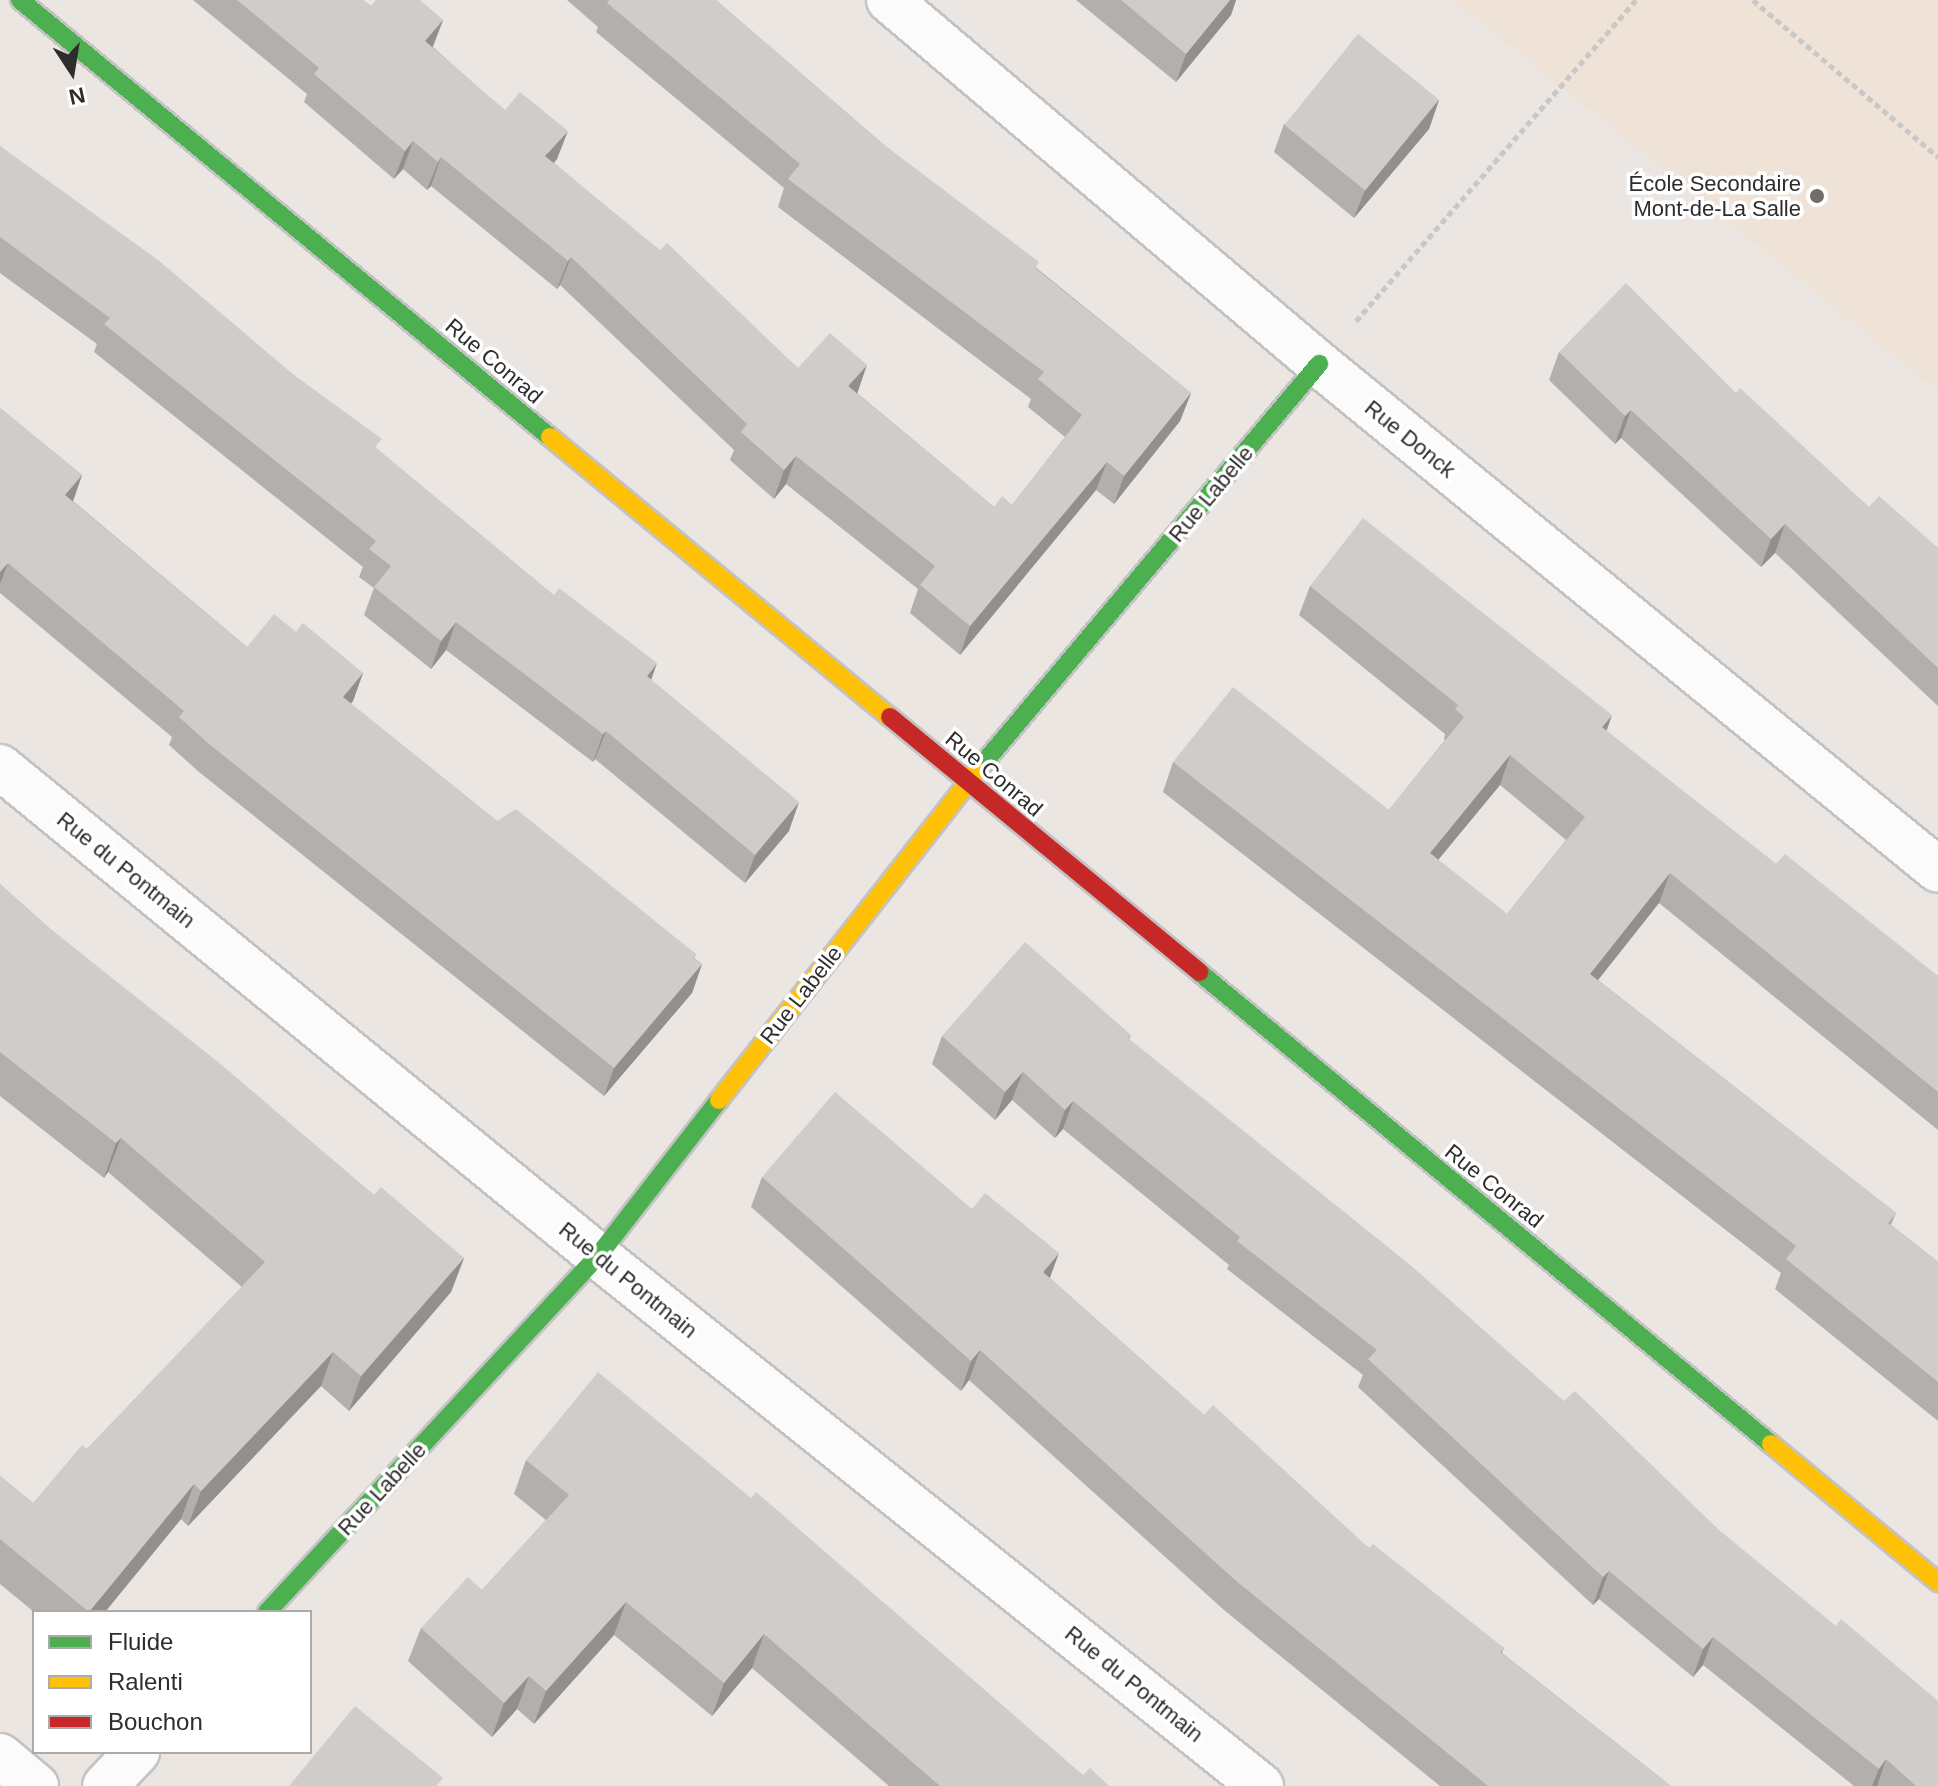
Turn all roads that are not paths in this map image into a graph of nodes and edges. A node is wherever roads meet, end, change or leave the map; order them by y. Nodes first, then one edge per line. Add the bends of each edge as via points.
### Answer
1 (20, 0) edge
2 (889, 0) edge
3 (1319, 364) junction
4 (0, 767) edge
5 (967, 783) junction
6 (1938, 870) edge
7 (598, 1256) junction
8 (1938, 1582) edge
9 (269, 1610) edge
10 (135, 1754) edge
11 (0, 1756) edge
12 (36, 1786) edge
13 (105, 1786) edge
14 (1261, 1786) edge

1 - 5 street, Rue Conrad
2 - 3 street, Rue Donck
3 - 5 street, Rue Labelle
3 - 6 street, Rue Donck
4 - 7 street, Rue du Pontmain
5 - 7 street, Rue Labelle
5 - 8 street, Rue Conrad
7 - 9 street, Rue Labelle
7 - 14 street, Rue du Pontmain
10 - 13 street
11 - 12 street

